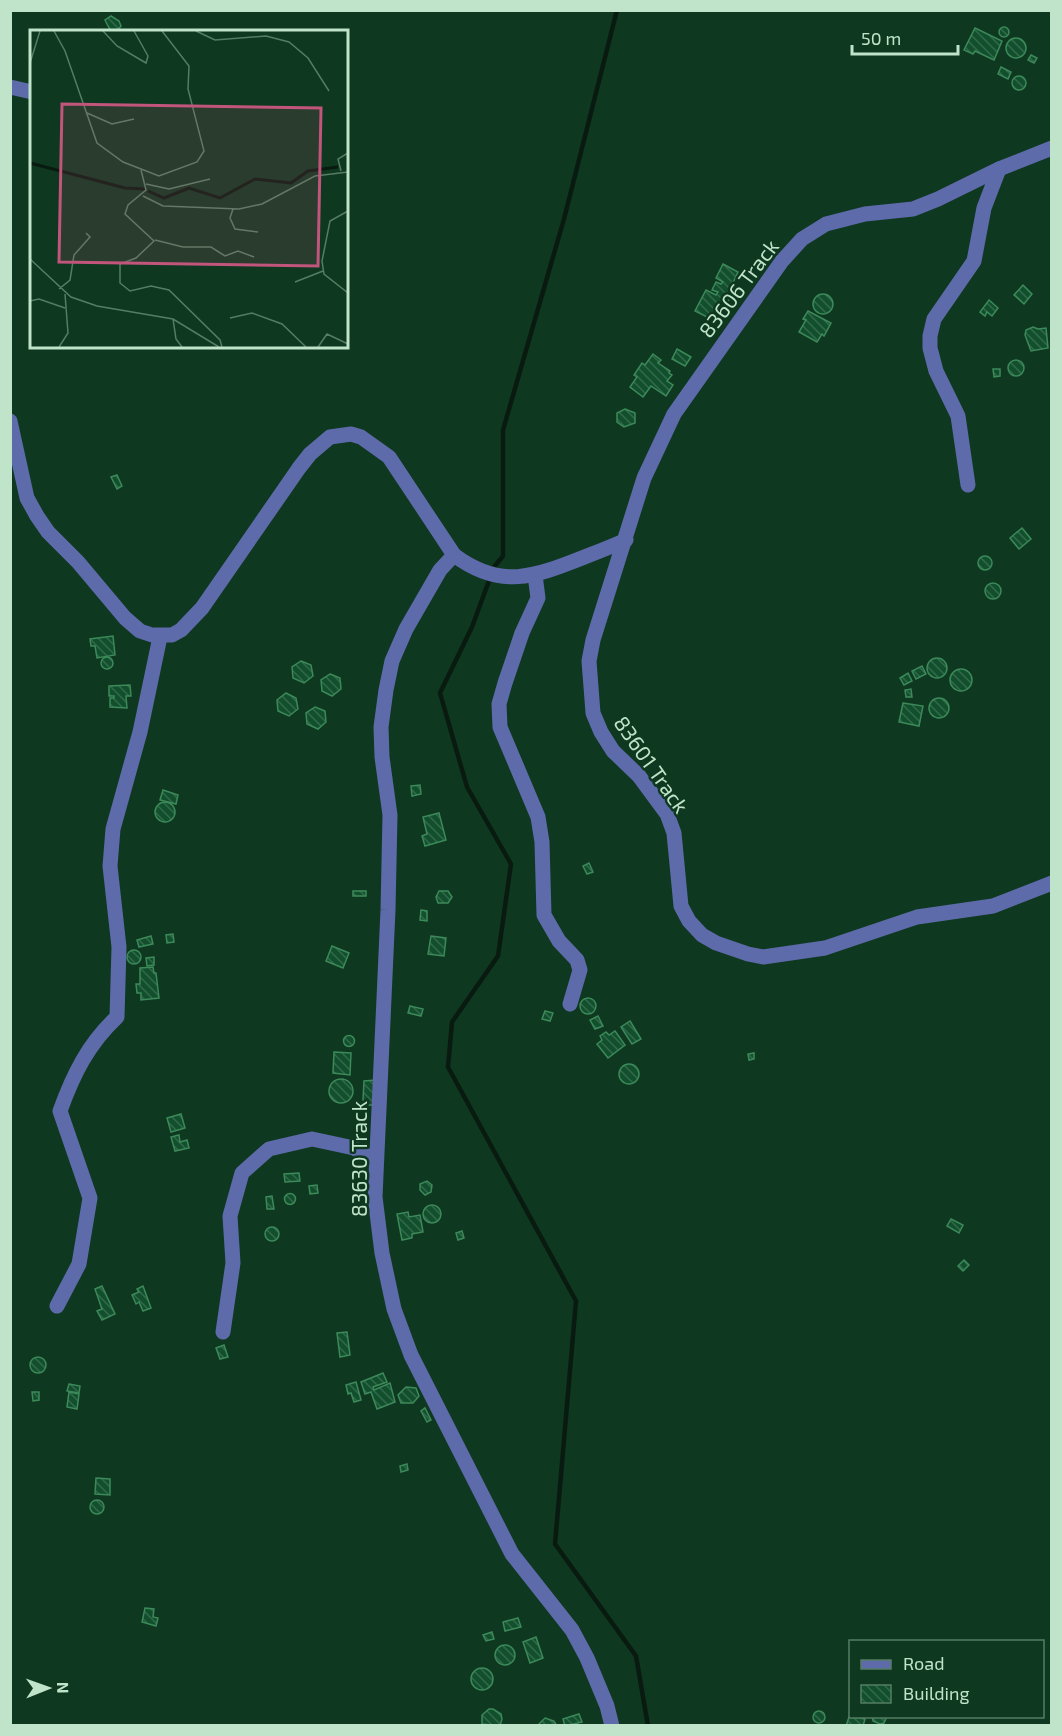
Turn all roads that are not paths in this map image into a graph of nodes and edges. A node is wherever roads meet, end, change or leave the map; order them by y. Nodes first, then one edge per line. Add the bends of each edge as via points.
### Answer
1 (10, 87) edge
2 (30, 92) edge
3 (1052, 148) edge
4 (999, 168) junction
5 (10, 421) edge
6 (968, 485) dead end
7 (626, 540) junction
8 (454, 555) junction
9 (535, 575) junction
10 (160, 637) junction
11 (1052, 883) edge
12 (570, 1004) dead end
13 (376, 1161) junction
14 (57, 1306) dead end
15 (223, 1332) dead end
16 (612, 1725) edge

1 - 2 street
3 - 4 street, 83606 Track
4 - 6 street via 984,208 974,261 934,319 930,336 936,371 958,416
4 - 7 street, 83606 Track via 912,209 843,218 802,239 782,261 674,414 644,478
5 - 10 street via 27,498 48,532 125,618 140,631
7 - 9 street
7 - 11 street, 83601 Track via 593,640 589,661 593,713 614,751 639,776 667,814 674,833 681,906 702,935 763,957 825,948 917,917 993,906
8 - 9 street via 489,574 513,578
8 - 10 street via 389,457 362,437 330,437 299,468 202,608 181,630
8 - 13 street, 83630 Track via 440,570 392,661 381,728 390,815
9 - 12 street via 538,598 504,683 499,704 500,727 538,817 544,915 580,970
10 - 14 street via 140,732 113,829 110,866 119,947 117,1017 102,1031 74,1073 60,1111 90,1198 80,1264
13 - 15 street via 354,1148 312,1139 269,1149 242,1173 230,1216 233,1263
13 - 16 street, 83630 Track via 375,1197 382,1253 393,1310 411,1355 512,1554 572,1630

